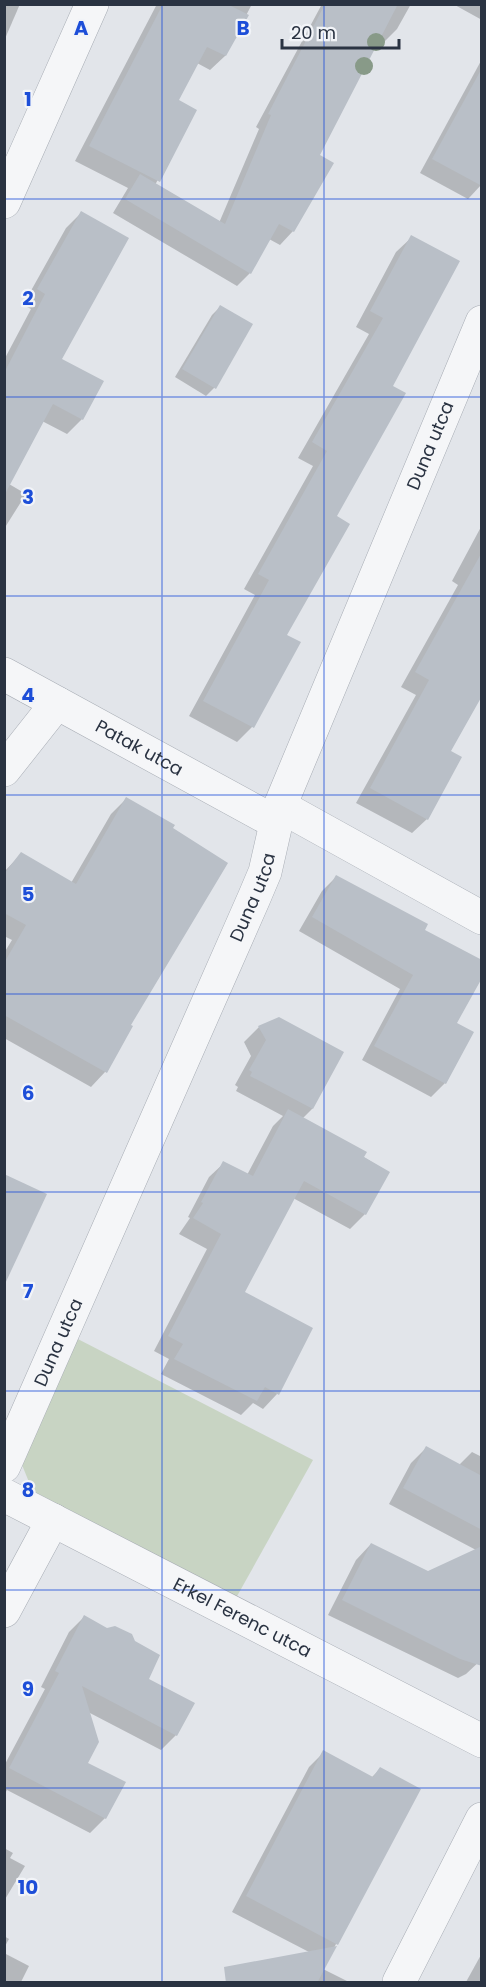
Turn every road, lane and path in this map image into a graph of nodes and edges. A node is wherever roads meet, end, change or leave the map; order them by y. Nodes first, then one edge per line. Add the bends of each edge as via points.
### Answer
1 (92, 4) edge
2 (4, 202) edge
3 (482, 322) edge
4 (4, 674) edge
5 (57, 703) junction
6 (4, 770) edge
7 (278, 814) junction
8 (482, 918) edge
9 (4, 1466) edge
10 (4, 1495) edge
11 (53, 1520) junction
12 (4, 1611) edge
13 (482, 1741) edge
14 (482, 1819) edge
15 (399, 1983) edge

1 - 2 street
3 - 7 street, Duna utca
4 - 5 street, Patak utca
5 - 6 street
5 - 7 street, Patak utca
7 - 8 street, Patak utca
7 - 9 street, Duna utca via 258,890
10 - 11 street, Erkel Ferenc utca
11 - 12 street
11 - 13 street, Erkel Ferenc utca
14 - 15 street

